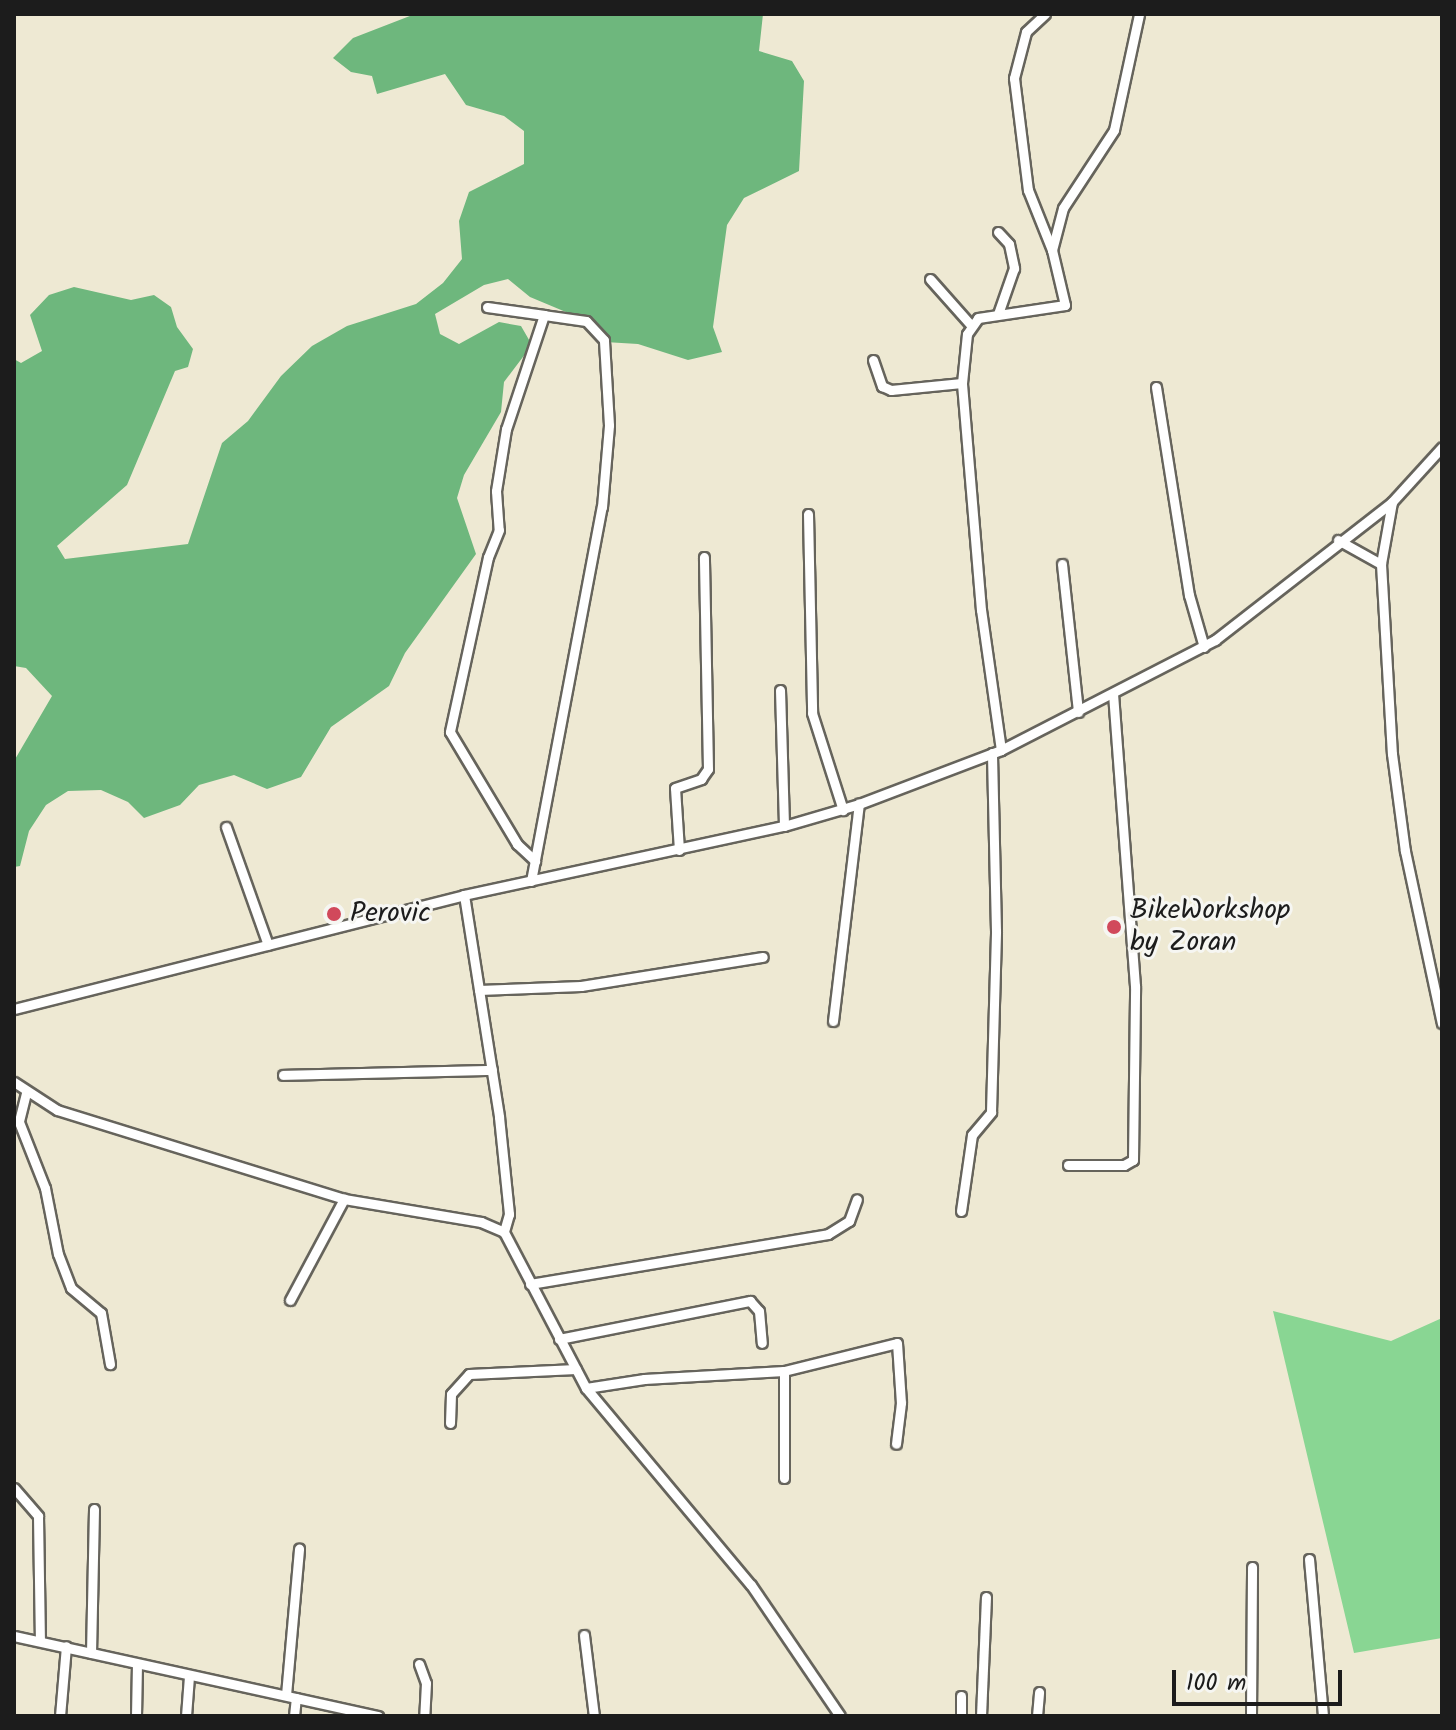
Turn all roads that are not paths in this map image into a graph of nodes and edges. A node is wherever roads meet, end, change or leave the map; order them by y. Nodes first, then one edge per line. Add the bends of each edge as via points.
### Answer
1 (1045, 14) edge
2 (1139, 14) edge
3 (998, 232) dead end
4 (1052, 250) junction
5 (930, 279) dead end
6 (487, 307) dead end
7 (998, 314) junction
8 (544, 315) junction
9 (970, 324) junction
10 (873, 360) dead end
11 (962, 383) junction
12 (1156, 387) dead end
13 (1442, 447) edge
14 (1392, 502) junction
15 (808, 514) dead end
16 (1338, 540) junction
17 (704, 557) dead end
18 (1062, 564) dead end
19 (1381, 564) junction
20 (1204, 647) junction
21 (780, 690) dead end
22 (1113, 696) junction
23 (1078, 712) junction
24 (996, 751) junction
25 (859, 804) junction
26 (843, 810) junction
27 (784, 826) junction
28 (226, 827) dead end
29 (679, 850) junction
30 (535, 861) junction
31 (531, 881) junction
32 (464, 895) junction
33 (268, 945) junction
34 (763, 957) dead end
35 (479, 990) junction
36 (14, 1009) edge
37 (833, 1021) dead end
38 (1442, 1023) edge
39 (492, 1070) junction
40 (283, 1075) dead end
41 (14, 1082) edge
42 (26, 1093) junction
43 (1068, 1165) dead end
44 (344, 1199) junction
45 (857, 1199) dead end
46 (961, 1211) dead end
47 (504, 1232) junction
48 (530, 1284) junction
49 (290, 1300) dead end
50 (559, 1339) junction
51 (762, 1343) dead end
52 (110, 1364) dead end
53 (576, 1369) junction
54 (784, 1371) junction
55 (586, 1388) junction
56 (450, 1423) dead end
57 (896, 1444) dead end
58 (784, 1478) dead end
59 (14, 1488) edge
60 (94, 1509) dead end
61 (299, 1549) dead end
62 (1309, 1559) dead end
63 (1252, 1567) dead end
64 (986, 1597) dead end
65 (584, 1635) dead end
66 (14, 1636) edge
67 (40, 1640) junction
68 (66, 1646) junction
69 (91, 1653) junction
70 (137, 1664) junction
71 (419, 1664) dead end
72 (189, 1676) junction
73 (1039, 1692) dead end
74 (291, 1696) junction
75 (961, 1696) dead end
76 (327, 1704) junction
77 (375, 1715) edge
78 (60, 1716) edge
79 (136, 1716) edge
80 (186, 1716) edge
81 (294, 1716) edge
82 (326, 1716) edge
83 (424, 1716) edge
84 (594, 1716) edge
85 (840, 1716) edge
86 (961, 1716) edge
87 (981, 1716) edge
88 (1037, 1716) edge
89 (1251, 1716) edge
90 (1323, 1716) edge

1 - 4 street via 1026,32 1014,78 1028,190
2 - 4 street via 1114,130 1063,208
3 - 7 street via 1014,260
4 - 7 street via 1065,305
5 - 9 street
6 - 8 street
7 - 9 street
8 - 30 street via 506,429 496,491 499,530 488,557 450,732 517,844
8 - 30 street via 586,321 604,340 609,425 602,507
9 - 11 street
10 - 11 street via 882,386 891,390
11 - 24 street
12 - 20 street via 1189,595
13 - 14 street
14 - 16 street
14 - 19 street
15 - 26 street via 812,713
16 - 19 street
16 - 20 street
17 - 29 street via 708,769 701,779 675,788
18 - 23 street
19 - 38 street via 1394,768 1405,851
20 - 22 street
21 - 27 street
22 - 23 street
22 - 43 street via 1135,986 1133,1160 1124,1165
23 - 24 street
24 - 25 street
24 - 46 street via 991,1112 972,1135
25 - 26 street
25 - 37 street
26 - 27 street
27 - 29 street
28 - 33 street
29 - 31 street
30 - 31 street
31 - 32 street
32 - 33 street
32 - 35 street
33 - 36 street
34 - 35 street via 581,986
35 - 39 street
39 - 40 street
39 - 47 street via 509,1214
41 - 42 street
42 - 44 street via 57,1110
42 - 52 street via 19,1122 45,1188 58,1254 71,1288 101,1313
44 - 47 street via 481,1222
44 - 49 street
45 - 48 street via 849,1221 828,1234
47 - 48 street
48 - 50 street
50 - 51 street via 750,1301 759,1311
50 - 53 street
53 - 55 street
53 - 56 street via 469,1374 454,1388
54 - 55 street
54 - 57 street via 897,1343 901,1403
54 - 58 street
55 - 85 street via 751,1585
59 - 67 street via 38,1516
60 - 69 street
61 - 74 street
62 - 90 street
63 - 89 street
64 - 87 street
65 - 84 street
66 - 67 street
67 - 68 street
68 - 69 street
68 - 78 street
69 - 70 street
70 - 72 street
70 - 79 street
71 - 83 street via 426,1683
72 - 74 street
72 - 80 street
73 - 88 street
74 - 76 street
74 - 81 street
75 - 86 street
76 - 77 street
76 - 82 street

